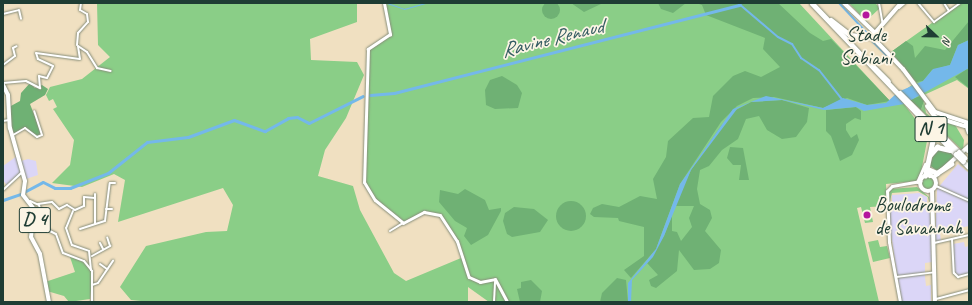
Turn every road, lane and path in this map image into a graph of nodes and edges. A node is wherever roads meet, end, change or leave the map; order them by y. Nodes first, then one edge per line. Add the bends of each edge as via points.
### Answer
1 (81, 3) edge
2 (384, 3) edge
3 (812, 3) edge
4 (816, 3) edge
5 (844, 3) edge
6 (879, 3) edge
7 (902, 3) edge
8 (905, 3) edge
9 (918, 3) edge
10 (944, 3) edge
11 (960, 3) edge
12 (900, 8) junction
13 (949, 11) junction
14 (3, 14) edge
15 (21, 19) dead end
16 (831, 20) junction
17 (882, 26) junction
18 (875, 36) junction
19 (17, 46) dead end
20 (78, 46) junction
21 (3, 65) edge
22 (111, 71) dead end
23 (3, 84) edge
24 (895, 90) junction
25 (34, 111) dead end
26 (916, 114) junction
27 (9, 120) junction
28 (3, 121) edge
29 (967, 124) edge
30 (969, 134) edge
31 (12, 135) junction
32 (969, 146) edge
33 (969, 151) edge
34 (957, 153) junction
35 (966, 160) edge
36 (926, 162) junction
37 (951, 164) junction
38 (969, 167) edge
39 (23, 171) junction
40 (930, 176) junction
41 (921, 181) junction
42 (115, 182) dead end
43 (914, 184) junction
44 (936, 184) junction
45 (921, 186) junction
46 (3, 190) edge
47 (932, 190) junction
48 (927, 191) junction
49 (95, 194) dead end
50 (887, 194) junction
51 (95, 198) junction
52 (30, 201) junction
53 (969, 201) edge
54 (38, 204) junction
55 (112, 208) dead end
56 (106, 209) junction
57 (73, 211) dead end
58 (403, 223) junction
59 (95, 224) junction
60 (80, 229) dead end
61 (390, 231) dead end
62 (969, 235) edge
63 (107, 237) dead end
64 (952, 239) junction
65 (100, 243) dead end
66 (934, 243) junction
67 (103, 249) junction
68 (91, 259) junction
69 (113, 261) dead end
70 (100, 264) dead end
71 (107, 269) junction
72 (91, 270) junction
73 (933, 272) junction
74 (969, 274) edge
75 (896, 277) junction
76 (496, 280) junction
77 (92, 285) junction
78 (969, 290) edge
79 (934, 301) edge
80 (49, 302) edge
81 (92, 302) edge
82 (494, 302) edge
83 (507, 302) edge
84 (900, 302) edge

1 - 20 street via 80,10 87,14 88,22 78,33
2 - 58 street via 390,34 368,49 363,175 375,200
3 - 24 highway, N 1
4 - 16 highway, N 1
5 - 18 main road
6 - 17 street
7 - 12 main road
8 - 12 street
9 - 13 street via 934,22
10 - 13 street
11 - 13 street
12 - 17 main road
14 - 15 street via 19,10
16 - 18 highway via 850,35
16 - 24 highway, N 1
17 - 18 main road
18 - 29 main road via 912,79 934,116
19 - 21 street via 12,48 15,56
20 - 22 street via 87,52 97,68
20 - 23 street via 80,59 36,53 38,59 53,66 47,78 39,76 42,85 37,88 30,83
23 - 27 main road, D 4 via 8,95
24 - 26 highway, N 1
24 - 34 highway, N 1
25 - 31 street via 42,135 37,137 25,128
26 - 34 highway, N 1
26 - 36 highway via 932,135
27 - 28 street
27 - 31 main road, D 4
29 - 30 main road
31 - 39 main road, D 4
32 - 37 main road
33 - 44 main road
34 - 35 highway, N 1, bridge
34 - 36 highway via 937,147
35 - 38 highway, N 1
36 - 37 highway via 928,169 936,174
36 - 40 highway via 926,170
36 - 43 street via 921,177
37 - 40 main road
39 - 46 street
39 - 52 main road, D 4 via 22,195
40 - 41 main road
40 - 44 main road
41 - 43 street
41 - 45 main road
42 - 56 street via 110,183
43 - 50 street via 890,187
44 - 47 main road
44 - 53 street
45 - 48 main road
45 - 50 street via 892,188
47 - 48 main road
47 - 66 main road
48 - 73 main road via 933,210
49 - 51 street
50 - 75 street via 889,242
51 - 54 street via 84,196 84,206 75,210 67,205 60,209 52,202
51 - 59 street
52 - 54 street
52 - 80 main road, D 4 via 35,221 31,237 40,254
54 - 72 street via 45,216 46,230 56,234 63,253 84,261
55 - 56 street
56 - 59 street via 105,221
57 - 68 street via 66,223 71,243 87,250
58 - 61 street
58 - 76 street via 424,212 436,212 445,219 470,279 480,282
59 - 60 street
62 - 64 street
63 - 67 street via 110,246
64 - 66 street
64 - 74 street via 954,273 958,277
65 - 67 street
66 - 73 main road
67 - 68 street via 92,252
68 - 72 street
69 - 71 street
70 - 71 street
71 - 77 street
72 - 77 street
73 - 75 street
73 - 79 main road
75 - 84 street
76 - 82 street
76 - 83 street
77 - 81 street
78 - 79 street

